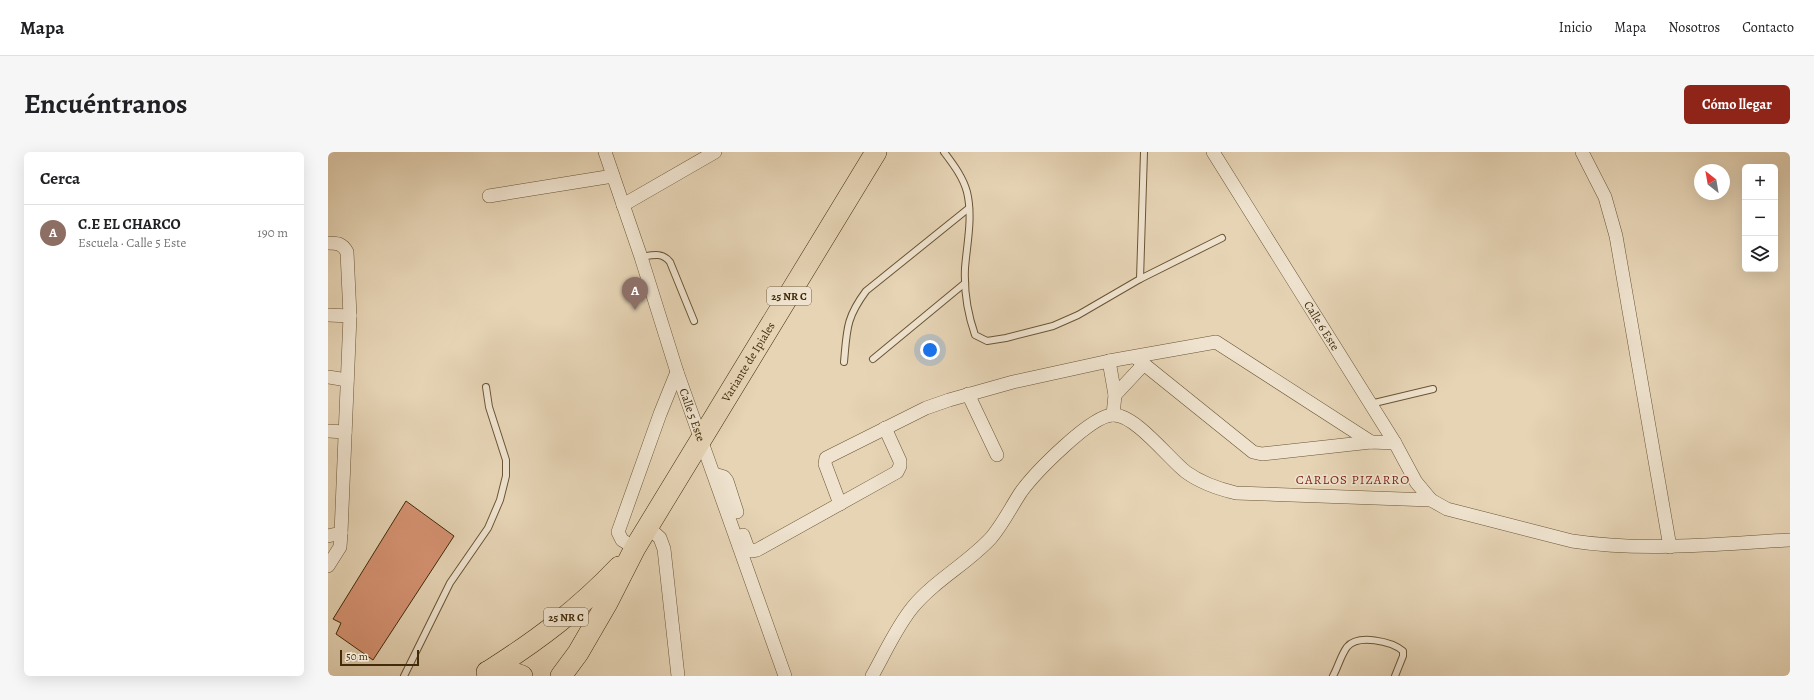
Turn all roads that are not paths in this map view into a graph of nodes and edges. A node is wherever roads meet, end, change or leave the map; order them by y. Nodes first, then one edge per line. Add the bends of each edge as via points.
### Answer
1 (605, 152) edge
2 (715, 152) edge
3 (876, 152) edge
4 (944, 152) edge
5 (1144, 152) edge
6 (1213, 152) edge
7 (1582, 152) edge
8 (613, 176) junction
9 (489, 196) dead end
10 (623, 205) junction
11 (969, 208) junction
12 (1222, 238) dead end
13 (328, 244) edge
14 (641, 257) junction
15 (1140, 278) junction
16 (965, 282) junction
17 (328, 315) edge
18 (350, 316) junction
19 (694, 321) dead end
20 (873, 359) dead end
21 (1139, 360) junction
22 (1109, 361) junction
23 (844, 362) dead end
24 (677, 372) junction
25 (328, 377) edge
26 (347, 380) junction
27 (486, 387) dead end
28 (1433, 389) dead end
29 (968, 394) junction
30 (1115, 395) junction
31 (1370, 404) junction
32 (1113, 415) junction
33 (885, 428) junction
34 (328, 431) edge
35 (345, 432) junction
36 (701, 439) junction
37 (1371, 442) junction
38 (1395, 443) junction
39 (997, 455) dead end
40 (714, 474) junction
41 (1431, 500) junction
42 (840, 504) junction
43 (648, 527) junction
44 (334, 535) edge
45 (1790, 540) edge
46 (1670, 547) junction
47 (634, 550) junction
48 (328, 566) edge
49 (483, 674) edge
50 (404, 676) edge
51 (522, 676) edge
52 (561, 676) edge
53 (678, 676) edge
54 (785, 676) edge
55 (872, 676) edge
56 (1334, 676) edge
57 (1395, 676) edge

1 - 8 street, Calle 5 Este
2 - 10 street
3 - 36 highway, Variante de Ipiales / 25 NR C
4 - 11 lane via 960,175 967,191
5 - 15 lane
6 - 31 street, Calle 6 Este
7 - 46 street via 1605,197 1616,236
8 - 9 street
8 - 10 street, Calle 5 Este
10 - 14 street, Calle 5 Este
11 - 16 lane
11 - 23 lane via 866,291 854,307 847,327
12 - 15 lane
13 - 18 street via 339,243 347,252
14 - 19 lane via 660,254 670,262
14 - 24 street, Calle 5 Este
15 - 16 lane via 1078,315 1053,326 987,340 975,335
16 - 20 lane
17 - 18 street
18 - 26 street
21 - 22 street
21 - 30 street
21 - 37 street via 1216,342
21 - 37 street via 1253,452 1262,454
22 - 29 street
22 - 30 street
24 - 36 street, Calle 5 Este
24 - 47 street via 618,532 622,540
25 - 26 street
26 - 35 street
27 - 50 lane via 489,407 506,460 506,476 500,500 488,528 450,583
28 - 31 lane
29 - 33 street via 926,408
29 - 39 street
30 - 32 street
31 - 38 street, Calle 6 Este
32 - 41 street via 1140,427 1186,472 1214,487 1236,493
32 - 55 street via 1099,419 1069,442 1022,491 992,537 931,587 896,631
33 - 42 street via 900,461 897,472
33 - 42 street via 826,458 825,464
34 - 35 street
35 - 44 street
36 - 40 street, Calle 5 Este
36 - 43 highway, Variante de Ipiales / 25 NR C
37 - 38 street
38 - 41 street, Calle 6 Este via 1416,482
40 - 42 street via 724,477 727,481 747,546 751,551
40 - 54 street, Calle 5 Este
41 - 46 street via 1447,509 1572,541
43 - 47 highway, Variante de Ipiales / 25 NR C
43 - 53 street via 660,538 664,549
44 - 48 street via 340,547
45 - 46 street
47 - 49 highway, Variante de Ipiales / 25 NR C via 601,586 566,618 529,646
47 - 52 highway, Variante de Ipiales / 25 NR C via 607,603 578,653
49 - 51 highway, 25 NR C via 508,671
56 - 57 lane via 1347,648 1353,642 1362,640 1384,641 1403,651

